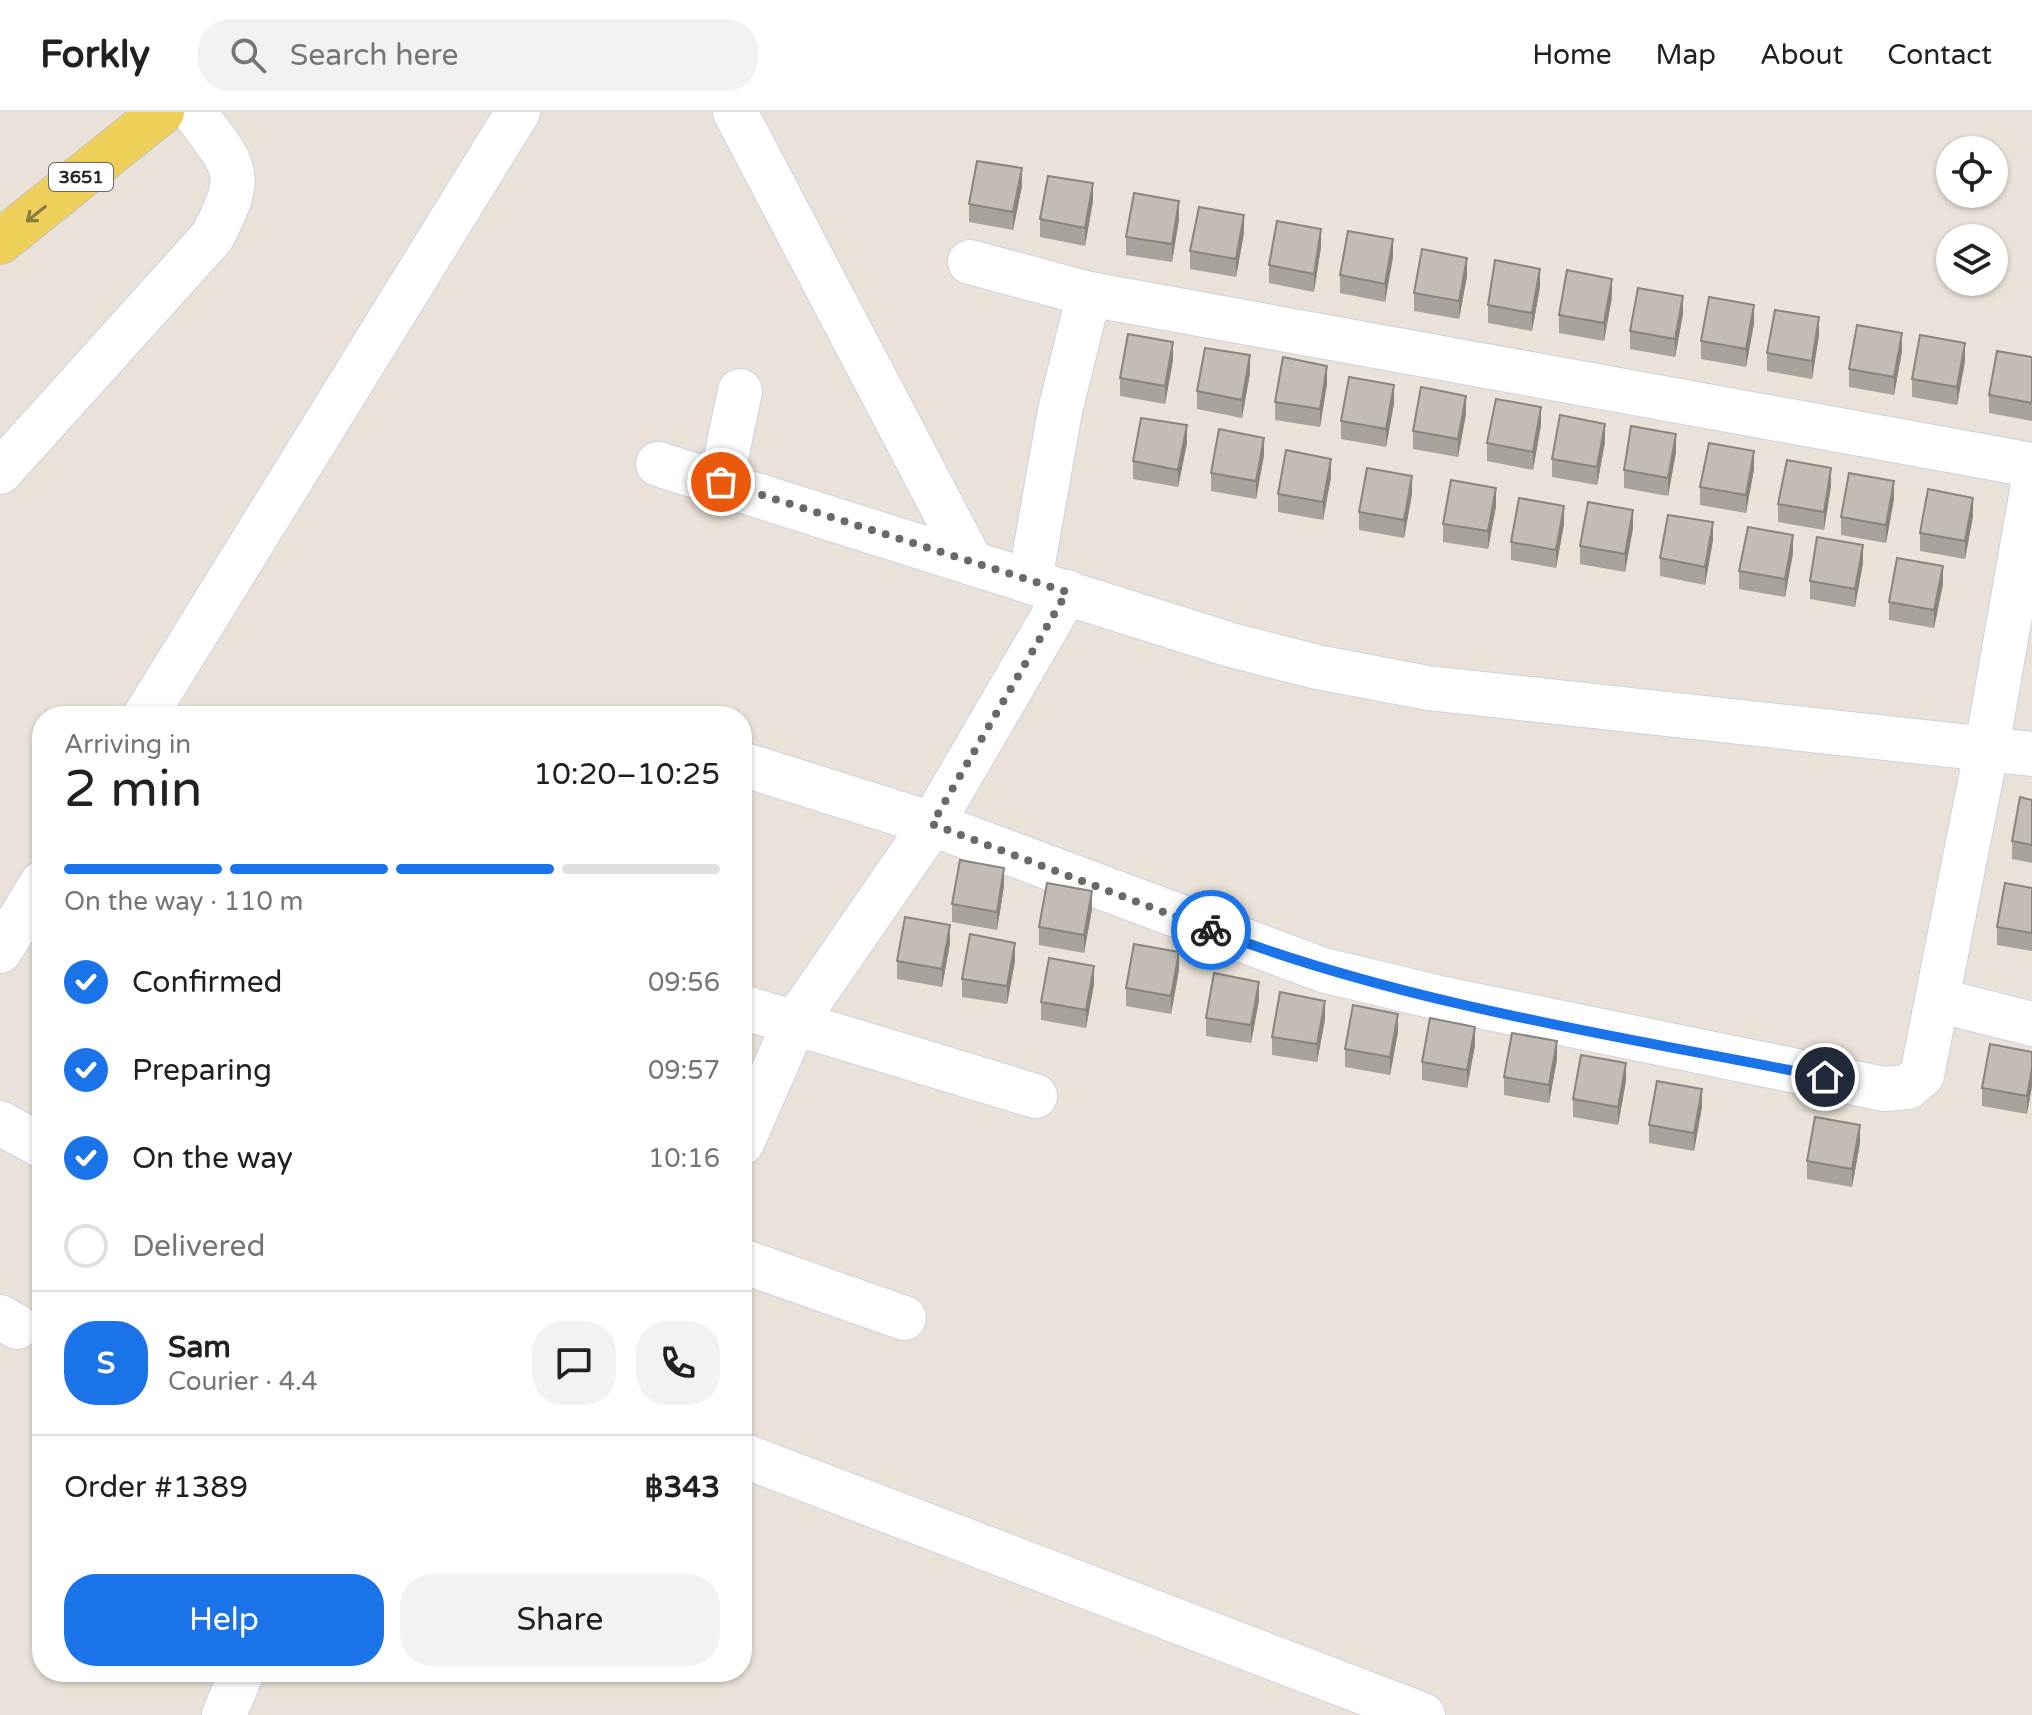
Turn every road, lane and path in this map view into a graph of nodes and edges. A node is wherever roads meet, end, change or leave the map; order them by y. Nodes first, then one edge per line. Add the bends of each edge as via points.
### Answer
1 (162, 112) edge
2 (194, 112) edge
3 (518, 112) edge
4 (735, 112) edge
5 (0, 242) edge
6 (970, 262) dead end
7 (1089, 294) junction
8 (740, 391) dead end
9 (658, 464) dead end
10 (2032, 465) edge
11 (0, 472) edge
12 (721, 482) junction
13 (2032, 490) edge
14 (971, 562) junction
15 (1049, 586) junction
16 (151, 706) edge
17 (1987, 747) junction
18 (2032, 754) edge
19 (752, 767) edge
20 (932, 824) junction
21 (32, 899) edge
22 (0, 951) edge
23 (1937, 1000) junction
24 (752, 1010) edge
25 (794, 1024) junction
26 (2032, 1024) edge
27 (1035, 1096) dead end
28 (752, 1120) edge
29 (0, 1123) edge
30 (32, 1141) edge
31 (752, 1265) edge
32 (904, 1318) dead end
33 (752, 1459) edge
34 (238, 1682) edge
35 (224, 1715) edge
36 (1423, 1715) edge

1 -> 5 main road, 3651
2 - 11 street via 232,165 232,199 212,237
3 - 16 street
4 - 14 street
6 - 7 street
7 - 10 street
7 - 15 street via 1060,411
8 - 12 street
9 - 12 street
12 - 14 street
13 - 17 street
14 - 15 street
15 - 17 street via 1231,645 1428,688
15 - 20 street
17 - 18 street
17 - 23 street
19 - 20 street
20 - 23 street via 1323,970 1884,1089 1908,1087 1922,1075
20 - 25 street
21 - 22 street
23 - 26 street
24 - 25 street
25 - 27 street
25 - 28 street
29 - 30 street
31 - 32 street
33 - 36 street
34 - 35 street

